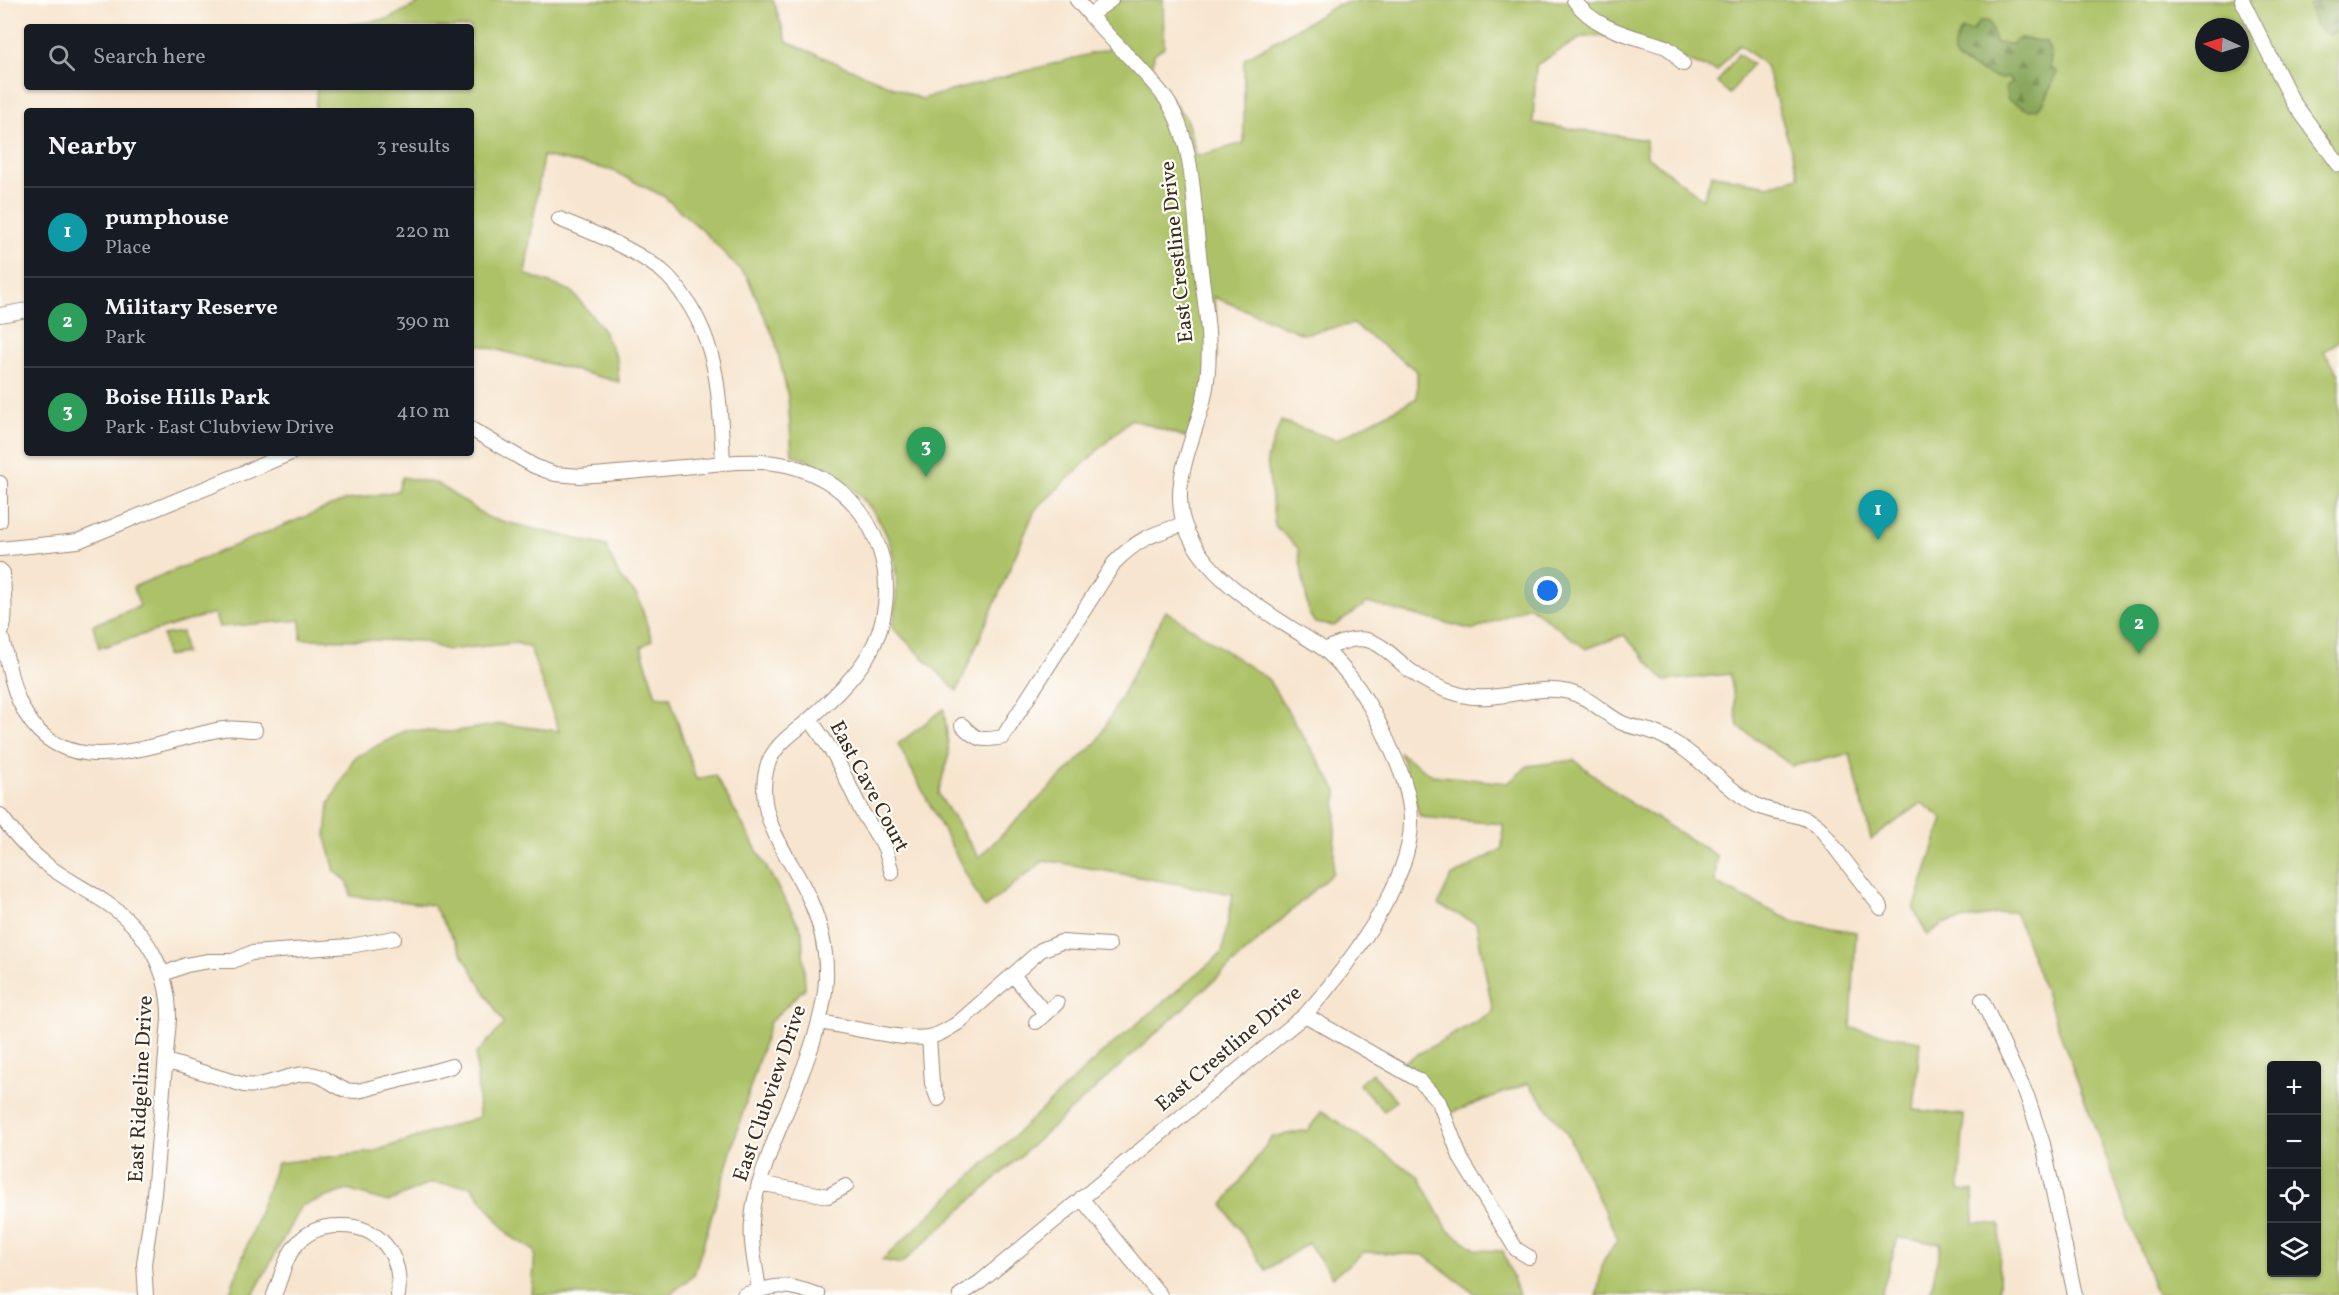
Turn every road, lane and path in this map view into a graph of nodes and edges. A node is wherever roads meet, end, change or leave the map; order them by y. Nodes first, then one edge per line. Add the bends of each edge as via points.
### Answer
1 (1077, 0) edge
2 (1111, 0) edge
3 (1574, 0) edge
4 (2242, 0) edge
5 (1090, 15) junction
6 (1683, 64) dead end
7 (2339, 165) edge
8 (559, 219) dead end
9 (24, 311) edge
10 (0, 315) edge
11 (474, 431) edge
12 (284, 456) edge
13 (723, 463) junction
14 (0, 483) edge
15 (0, 521) edge
16 (1184, 524) junction
17 (0, 549) edge
18 (0, 570) edge
19 (1, 634) edge
20 (1326, 650) junction
21 (810, 719) junction
22 (962, 725) dead end
23 (255, 730) dead end
24 (0, 815) edge
25 (892, 873) dead end
26 (1881, 908) dead end
27 (394, 938) dead end
28 (1109, 945) dead end
29 (164, 974) junction
30 (1013, 975) junction
31 (1982, 1000) dead end
32 (1057, 1003) dead end
33 (1305, 1015) junction
34 (819, 1022) junction
35 (929, 1037) junction
36 (165, 1060) junction
37 (452, 1066) dead end
38 (938, 1099) dead end
39 (759, 1183) junction
40 (846, 1186) dead end
41 (1081, 1198) junction
42 (1529, 1257) dead end
43 (980, 1282) junction
44 (759, 1290) junction
45 (146, 1295) edge
46 (274, 1295) edge
47 (398, 1295) edge
48 (744, 1295) edge
49 (818, 1295) edge
50 (960, 1295) edge
51 (972, 1295) edge
52 (1160, 1295) edge
53 (2075, 1295) edge

1 - 5 street, East Crestline Drive
2 - 5 street
3 - 6 street via 1599,23 1666,47
4 - 7 street via 2294,102
5 - 16 street, East Crestline Drive via 1166,99 1178,120 1189,167 1209,358 1204,397 1184,467
8 - 13 street via 642,256 681,291 696,314 716,369
9 - 10 street
11 - 13 street, East Clubview Drive via 555,474 580,476
12 - 17 street via 78,541
13 - 21 street, East Clubview Drive via 774,462 812,472 863,513 875,535 886,585 878,634 853,676
14 - 15 street
16 - 20 street, East Crestline Drive via 1208,564 1229,585
16 - 22 street via 1130,546 1114,563 1003,737 973,737
18 - 19 street via 5,624
19 - 23 street via 18,700 37,728 62,747 92,755 117,753 226,728
20 - 26 street via 1343,641 1370,640 1425,681 1462,695 1496,698 1557,690 1583,697 1620,722 1664,736 1758,806 1812,820
20 - 33 street, East Crestline Drive via 1359,687 1380,723 1408,794 1411,823 1406,858 1393,891 1338,978
21 - 25 street, East Cave Court via 835,756 862,812 885,848
21 - 34 street, East Clubview Drive via 776,748 768,765 764,801 770,824 810,900 819,926 826,980
24 - 29 street, East Ridgeline Drive via 44,863 107,903 136,927
27 - 29 street via 350,946 251,953 233,961 186,965
28 - 30 street via 1062,942 1041,950
29 - 36 street, East Ridgeline Drive via 169,1006
30 - 32 street via 1040,1018
30 - 35 street via 958,1023
31 - 53 street via 2027,1096 2043,1144
33 - 41 street, East Crestline Drive
33 - 42 street via 1420,1081 1439,1102 1461,1159 1516,1249
34 - 35 street
34 - 39 street, East Clubview Drive
35 - 38 street via 932,1083
36 - 37 street via 254,1087 305,1073 324,1076 341,1089 354,1091
36 - 45 street, East Ridgeline Drive via 144,1264
39 - 40 street via 828,1196
39 - 44 street, East Clubview Drive via 752,1220 752,1250
41 - 43 street, East Crestline Drive
41 - 52 street
43 - 50 street
43 - 51 street
44 - 48 street
44 - 49 street via 787,1286
46 - 47 street via 297,1244 327,1226 345,1226 374,1233 385,1244 398,1271

